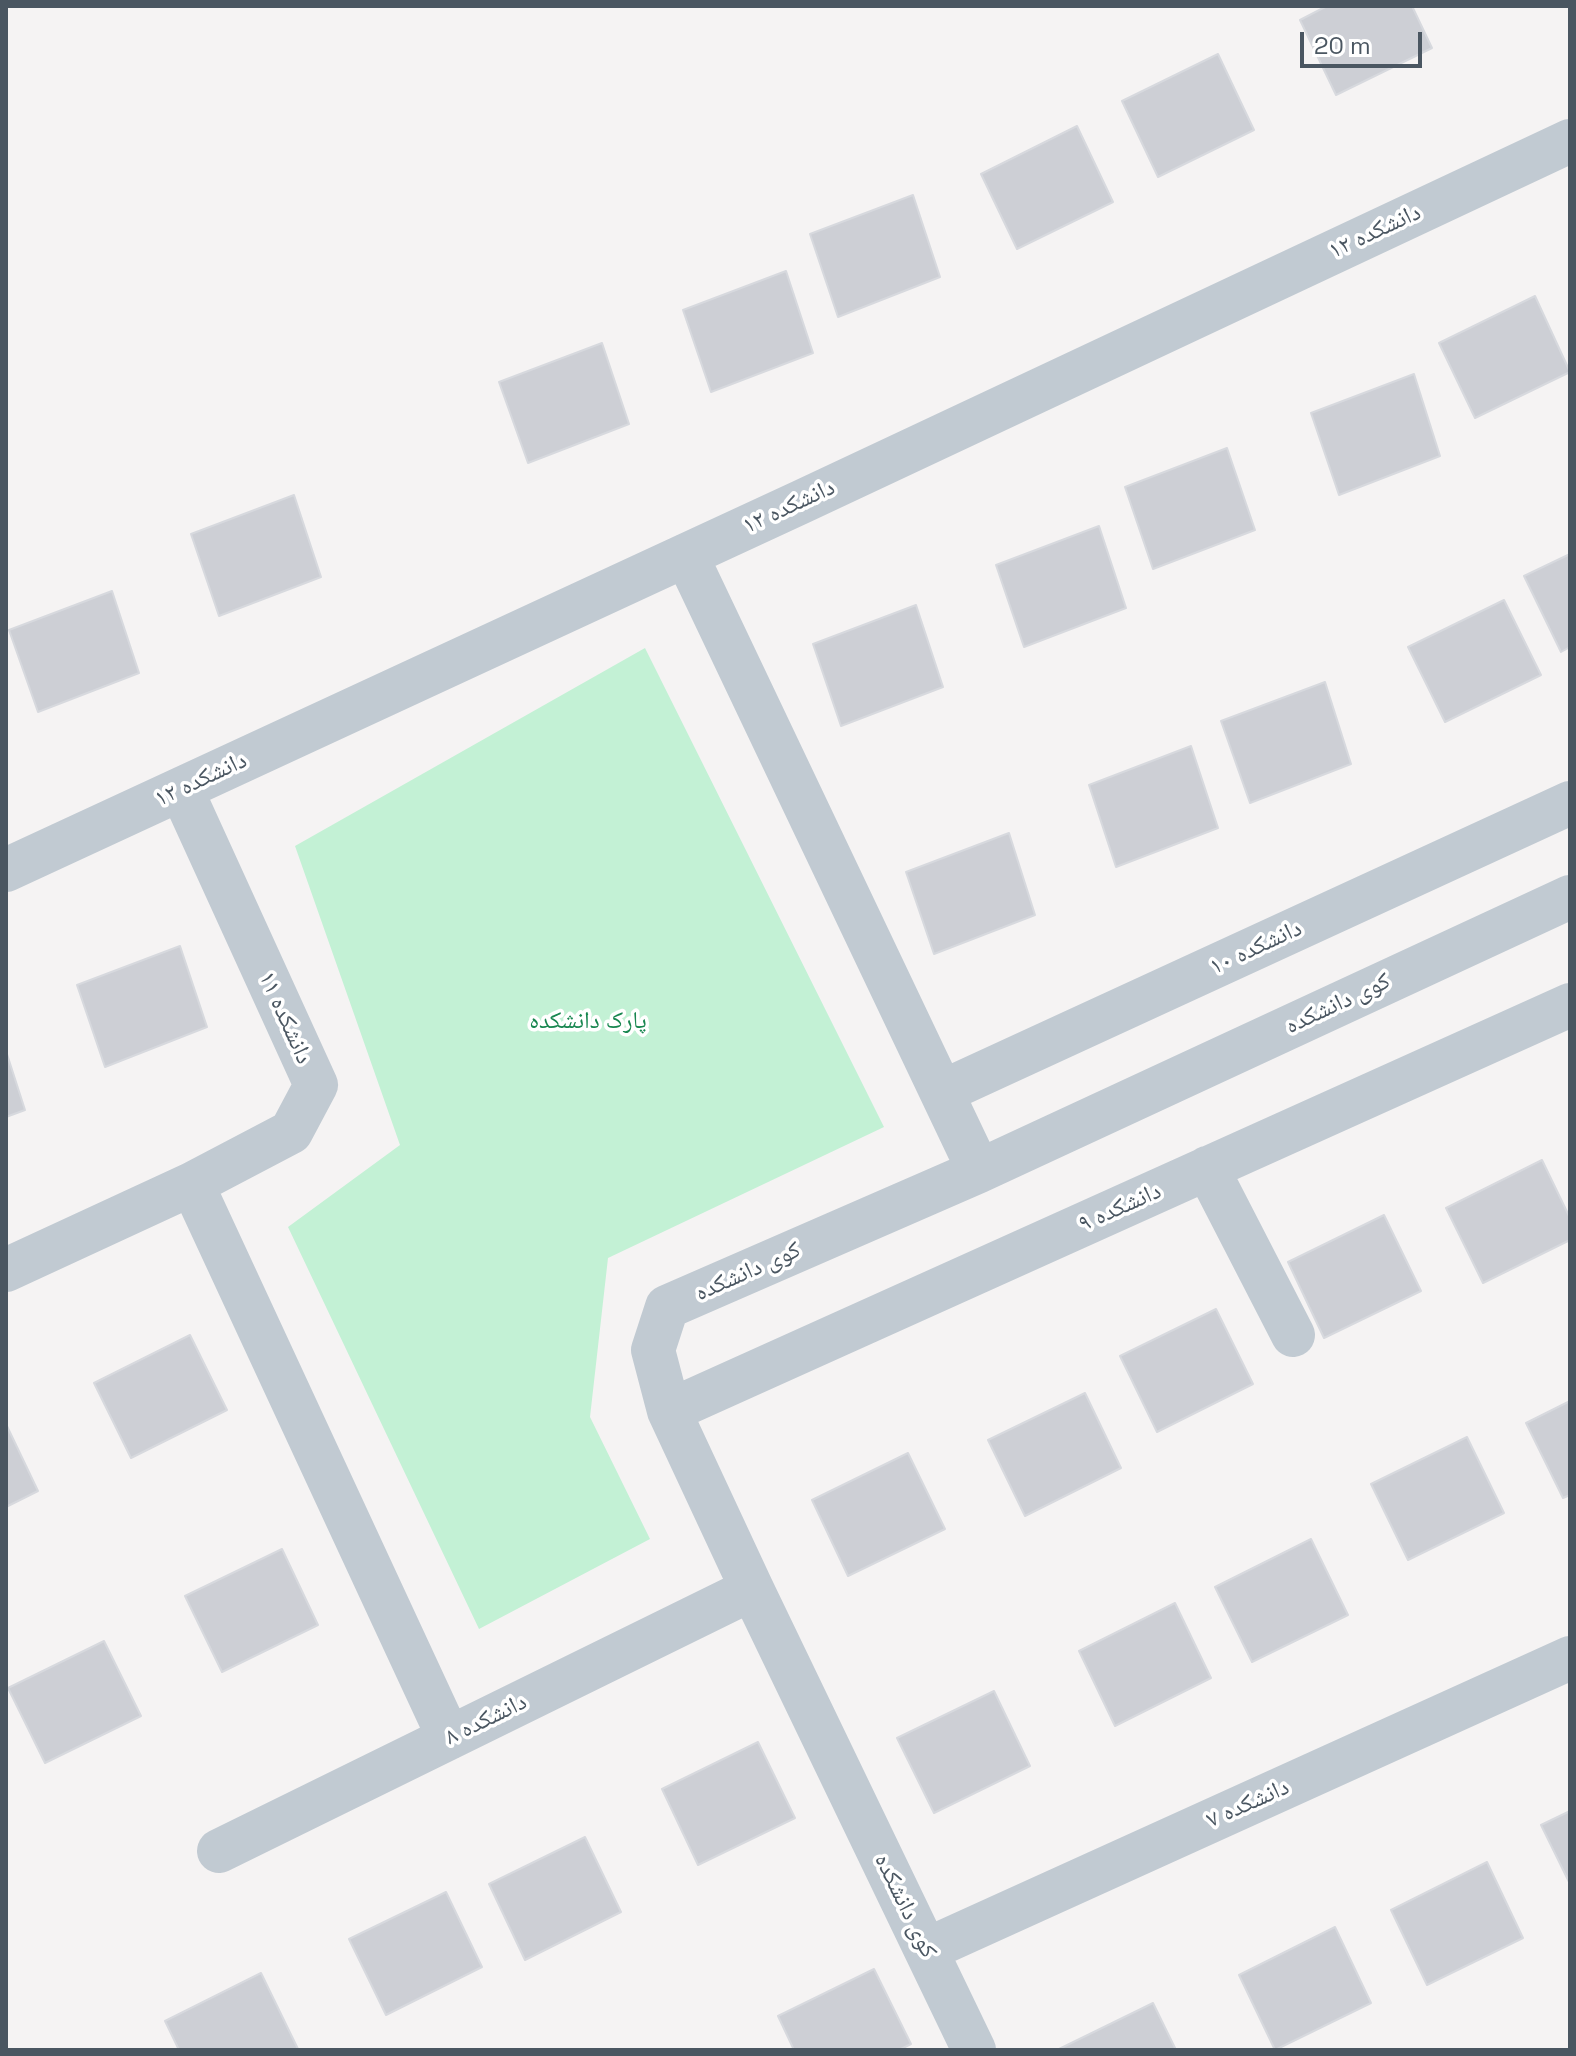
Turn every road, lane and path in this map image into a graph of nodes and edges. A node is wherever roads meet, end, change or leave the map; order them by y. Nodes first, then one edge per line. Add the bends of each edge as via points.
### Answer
1 (1570, 141) edge
2 (686, 555) junction
3 (181, 789) junction
4 (1570, 803) edge
5 (6, 870) edge
6 (1570, 897) edge
7 (1570, 1005) edge
8 (942, 1092) junction
9 (1207, 1168) junction
10 (979, 1171) junction
11 (192, 1184) junction
12 (6, 1270) edge
13 (1293, 1335) dead end
14 (669, 1411) junction
15 (752, 1589) junction
16 (1570, 1658) edge
17 (449, 1738) junction
18 (219, 1851) dead end
19 (926, 1950) junction
20 (974, 2050) edge

1 - 2 street, دانشکده ۱۲
2 - 3 street, دانشکده ۱۲
2 - 8 street
3 - 5 street, دانشکده ۱۲
3 - 11 street, دانشکده ۱۱ via 316,1085 291,1132
4 - 8 street, دانشکده ۱۰
6 - 10 street, کوی دانشکده
7 - 9 street, دانشکده ۹
8 - 10 street
9 - 13 street
9 - 14 street, دانشکده ۹
10 - 14 street, کوی دانشکده via 667,1307 653,1350
11 - 12 street, دانشکده ۱۱
11 - 17 street
14 - 15 street, کوی دانشکده
15 - 17 street, دانشکده ۸
15 - 19 street, کوی دانشکده
16 - 19 street, دانشکده ۷
17 - 18 street, دانشکده ۸
19 - 20 street, کوی دانشکده

